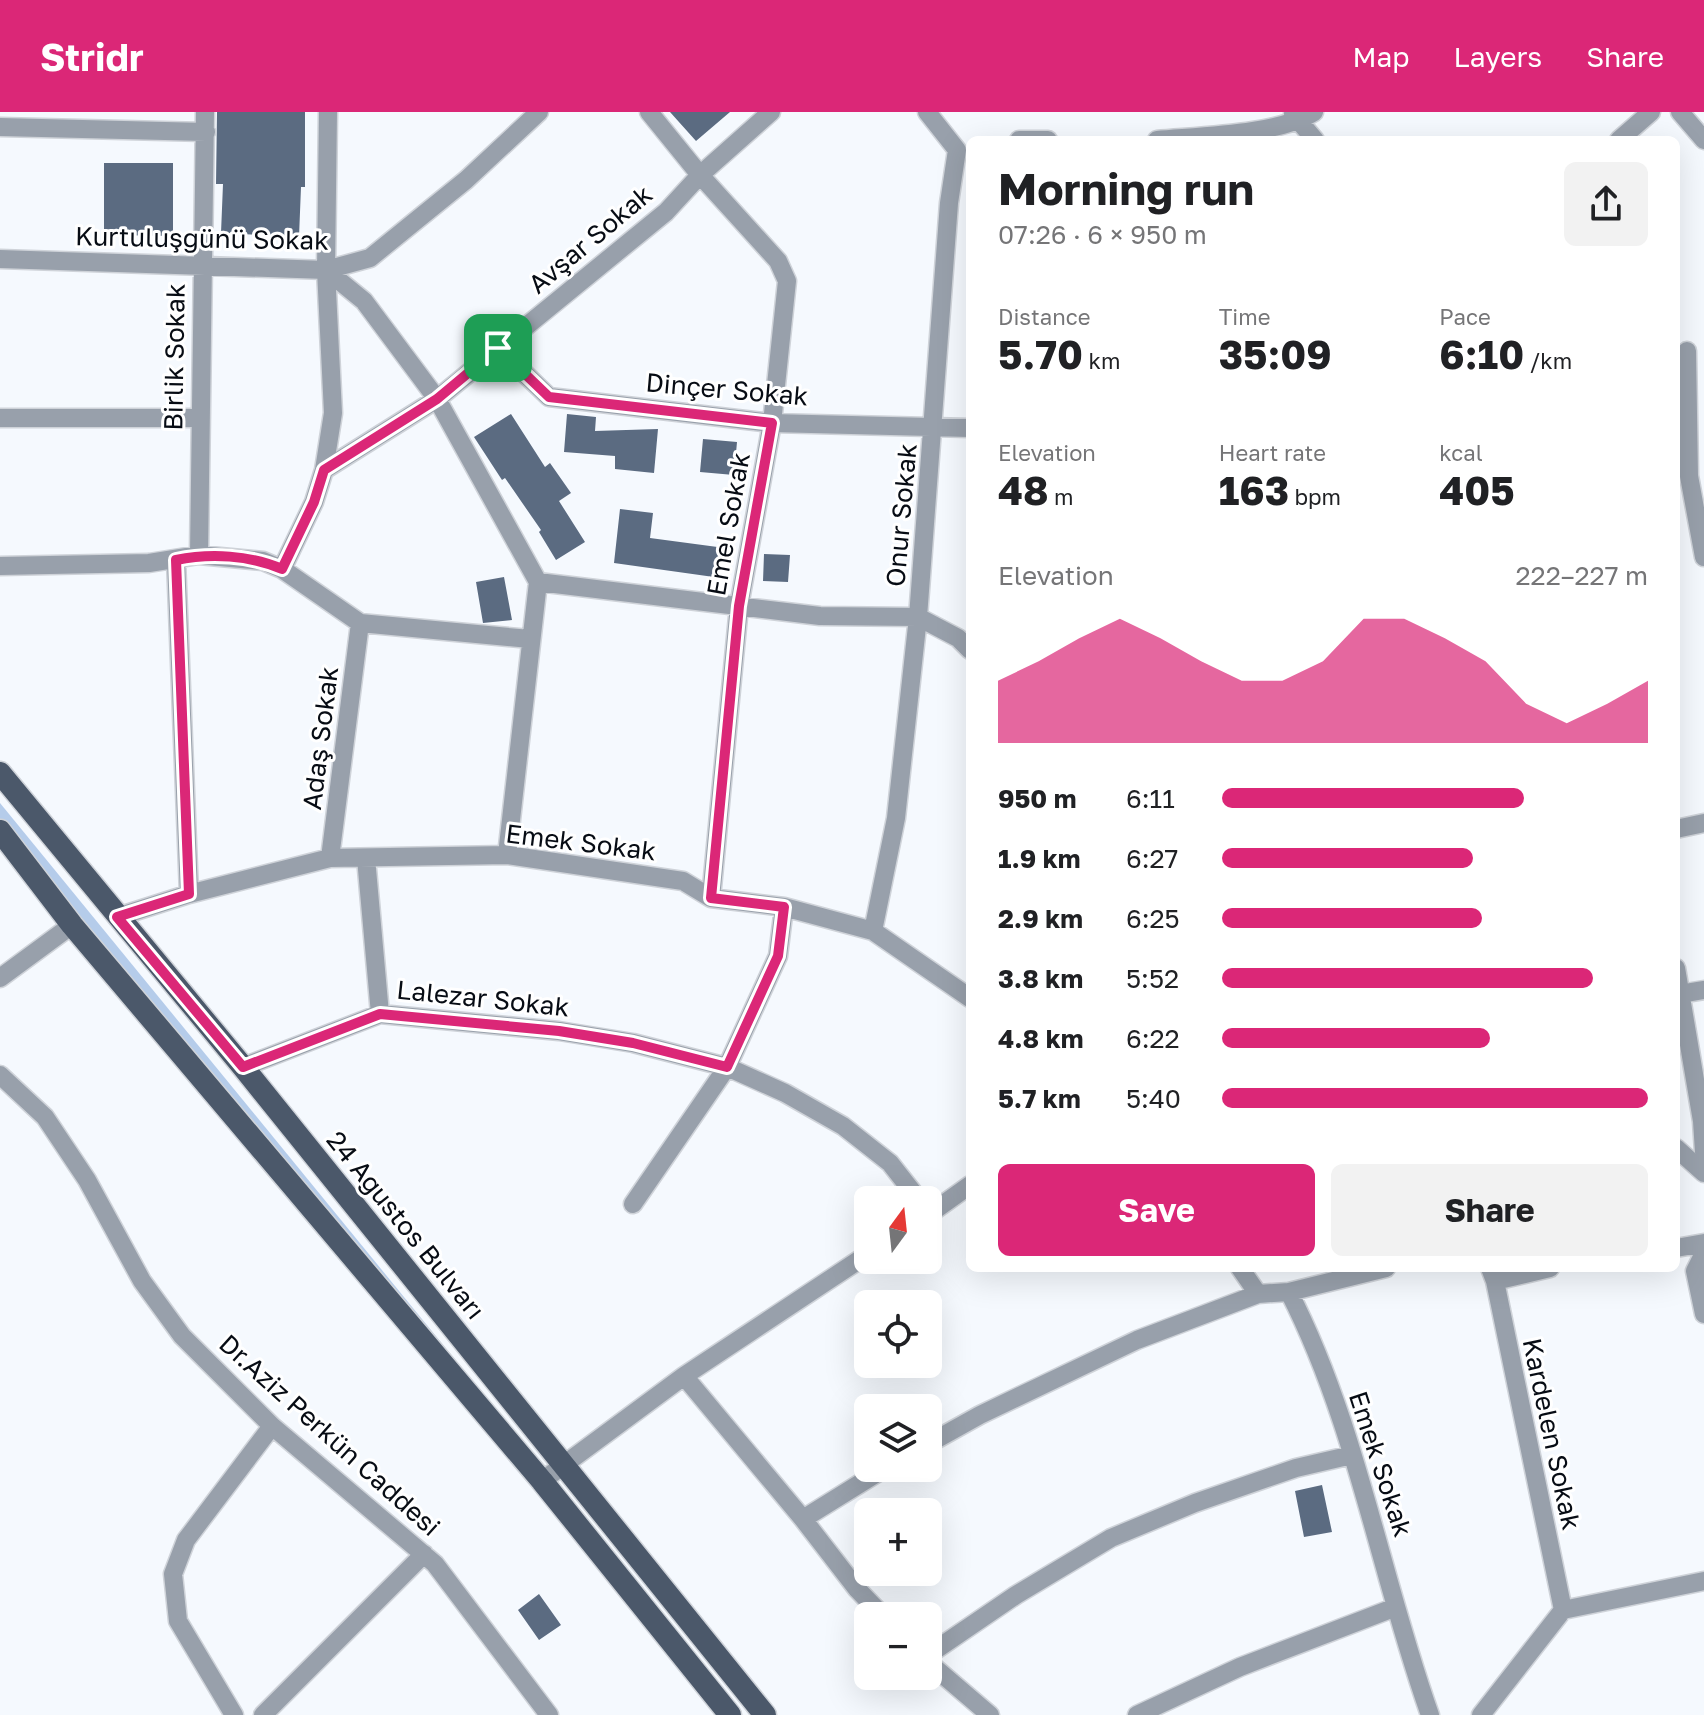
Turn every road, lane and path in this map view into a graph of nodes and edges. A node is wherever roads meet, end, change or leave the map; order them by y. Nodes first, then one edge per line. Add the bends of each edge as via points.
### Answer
1 (205, 112) edge
2 (328, 112) edge
3 (539, 112) edge
4 (649, 112) edge
5 (771, 112) edge
6 (927, 112) edge
7 (1651, 112) edge
8 (1680, 112) edge
9 (1301, 115) edge
10 (0, 127) edge
11 (206, 132) junction
12 (1206, 136) edge
13 (1313, 136) edge
14 (1624, 136) edge
15 (1704, 140) edge
16 (963, 149) edge
17 (700, 175) junction
18 (0, 259) edge
19 (202, 265) junction
20 (326, 270) junction
21 (498, 348) junction
22 (1689, 350) edge
23 (437, 399) junction
24 (0, 418) edge
25 (199, 418) junction
26 (772, 423) junction
27 (934, 427) junction
28 (966, 428) edge
29 (324, 470) junction
30 (199, 555) junction
31 (1704, 557) edge
32 (176, 560) junction
33 (0, 566) edge
34 (282, 569) junction
35 (538, 582) junction
36 (739, 606) junction
37 (918, 617) junction
38 (360, 623) junction
39 (530, 639) junction
40 (966, 645) edge
41 (0, 773) edge
42 (1704, 823) edge
43 (1680, 828) edge
44 (0, 831) edge
45 (507, 855) junction
46 (330, 858) junction
47 (366, 858) junction
48 (189, 894) junction
49 (711, 898) junction
50 (784, 907) junction
51 (117, 917) junction
52 (72, 925) junction
53 (873, 931) junction
54 (0, 978) edge
55 (1704, 990) edge
56 (1680, 994) joint
57 (966, 995) edge
58 (380, 1014) junction
59 (243, 1067) junction
60 (727, 1067) junction
61 (0, 1075) edge
62 (1680, 1152) edge
63 (1704, 1152) edge
64 (1704, 1173) edge
65 (908, 1186) edge
66 (966, 1187) edge
67 (942, 1201) edge
68 (633, 1204) dead end
69 (1704, 1243) edge
70 (1680, 1247) edge
71 (1704, 1253) edge
72 (854, 1263) edge
73 (1243, 1272) edge
74 (1370, 1272) edge
75 (1492, 1274) edge
76 (1289, 1292) junction
77 (1258, 1294) junction
78 (1704, 1314) edge
79 (684, 1376) junction
80 (272, 1426) junction
81 (942, 1436) edge
82 (1352, 1455) junction
83 (564, 1465) junction
84 (542, 1481) junction
85 (862, 1482) edge
86 (803, 1519) junction
87 (424, 1554) junction
88 (1704, 1581) edge
89 (870, 1602) edge
90 (1396, 1607) junction
91 (1563, 1610) junction
92 (942, 1645) edge
93 (942, 1674) edge
94 (234, 1715) edge
95 (263, 1715) edge
96 (549, 1715) edge
97 (730, 1715) edge
98 (765, 1715) edge
99 (990, 1715) edge
100 (1137, 1715) edge
101 (1430, 1715) edge
102 (1481, 1715) edge

1 - 11 street, Birlik Sokak
2 - 20 street
3 - 20 street, Kurtuluşgünü Sokak via 370,258
4 - 17 street, Emel Sokak
5 - 17 street, Avşar Sokak
6 - 16 street, Onur Sokak
7 - 14 street
8 - 15 street
9 - 12 street
9 - 13 street
10 - 11 street
11 - 19 street, Birlik Sokak
16 - 27 street, Onur Sokak via 949,203
17 - 21 street, Avşar Sokak via 666,212
17 - 26 street, Emel Sokak via 778,261 787,281
18 - 19 street, Kurtuluşgünü Sokak
19 - 20 street, Kurtuluşgünü Sokak
19 - 25 street, Birlik Sokak
20 - 23 street via 364,301
20 - 29 street via 333,413
21 - 23 street, Avşar Sokak
21 - 26 street, Dinçer Sokak via 549,397
22 - 31 street via 1689,476
23 - 29 street, Avşar Sokak
23 - 35 street
24 - 25 street
25 - 30 street, Birlik Sokak
26 - 27 street, Dinçer Sokak
26 - 36 street, Emel Sokak
27 - 28 street, Dinçer Sokak
27 - 37 street, Onur Sokak
29 - 34 street
30 - 32 street
30 - 34 street via 263,561
32 - 33 street
32 - 48 street
34 - 38 street
35 - 36 street
35 - 39 street
36 - 37 street via 820,616
36 - 49 street, Emel Sokak
37 - 40 street
37 - 53 street, Onur Sokak via 896,818
38 - 39 street
38 - 46 street, Adaş Sokak
39 - 45 street
41 - 51 main road, 24 Ağustos Bulvarı
42 - 43 street
44 - 52 main road
45 - 47 street, Emek Sokak
45 - 49 street, Emek Sokak via 683,881
46 - 47 street, Emek Sokak
46 - 48 street, Emek Sokak
47 - 58 street
48 - 51 street, Emek Sokak
49 - 50 street, Emek Sokak
50 - 53 street, Emek Sokak
50 - 60 street via 778,956
51 - 59 main road, 24 Ağustos Bulvarı
52 - 54 street
52 - 84 main road
53 - 57 street, Emek Sokak
55 - 56 street
56 - 63 street
58 - 59 street, Lalezar Sokak
58 - 60 street, Lalezar Sokak via 559,1031
59 - 83 main road, 24 Ağustos Bulvarı
60 - 65 street, Lalezar Sokak via 843,1126 890,1163
60 - 68 street
61 - 80 street, Dr.Aziz Perkün Caddesi via 45,1117 163,1312
62 - 64 street
66 - 67 street
69 - 70 street
71 - 78 street via 1695,1271
72 - 79 street
73 - 77 street
74 - 76 street
75 - 91 street, Kardelen Sokak
76 - 77 street
76 - 82 street, Emek Sokak via 1310,1333
77 - 81 street via 1137,1340
79 - 83 street
79 - 86 street
80 - 87 street, Dr.Aziz Perkün Caddesi
80 - 94 street via 186,1540 173,1574 178,1621
82 - 90 street, Emek Sokak
82 - 92 street via 1296,1468 1111,1538
83 - 84 street
83 - 98 main road, 24 Ağustos Bulvarı
84 - 97 main road
85 - 86 street
86 - 89 street
87 - 95 street
87 - 96 street, Dr.Aziz Perkün Caddesi via 449,1579
88 - 91 street
90 - 100 street via 1240,1667
90 - 101 street, Emek Sokak
91 - 102 street
93 - 99 street

